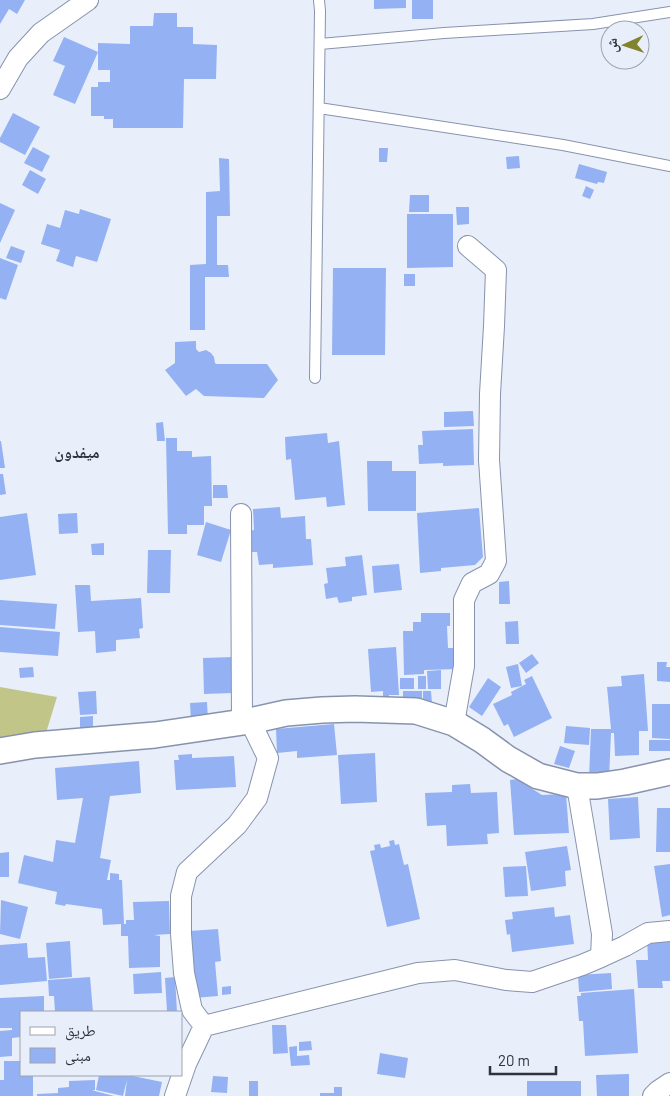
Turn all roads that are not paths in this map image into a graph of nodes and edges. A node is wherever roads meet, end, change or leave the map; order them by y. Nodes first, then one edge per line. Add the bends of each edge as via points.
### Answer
1 (88, 0) edge
2 (319, 0) edge
3 (670, 12) edge
4 (320, 44) junction
5 (0, 89) edge
6 (319, 108) junction
7 (670, 166) edge
8 (468, 246) dead end
9 (315, 378) dead end
10 (241, 514) dead end
11 (246, 721) junction
12 (454, 723) junction
13 (0, 751) edge
14 (670, 772) edge
15 (577, 786) junction
16 (670, 931) edge
17 (601, 957) junction
18 (204, 1026) junction
19 (182, 1076) edge
20 (182, 1076) edge
21 (670, 1083) edge
22 (175, 1096) edge
23 (653, 1096) edge

1 - 5 street via 41,33 18,58
2 - 4 lane
3 - 4 lane via 593,24
4 - 6 lane
6 - 7 lane via 563,145
6 - 9 lane
8 - 12 street via 496,270 489,460 496,561 488,574 472,583 464,600 464,666
10 - 11 street
11 - 12 street via 286,713 355,709 416,711
11 - 13 street via 155,735
11 - 18 street via 268,758 257,798 236,825 187,872 181,896 184,973 192,1010
12 - 15 street via 538,776
14 - 15 street via 625,782
15 - 17 street via 602,934
16 - 17 street via 648,934
17 - 18 street via 532,982 455,970 418,973
18 - 19 street
20 - 22 street
21 - 23 street

